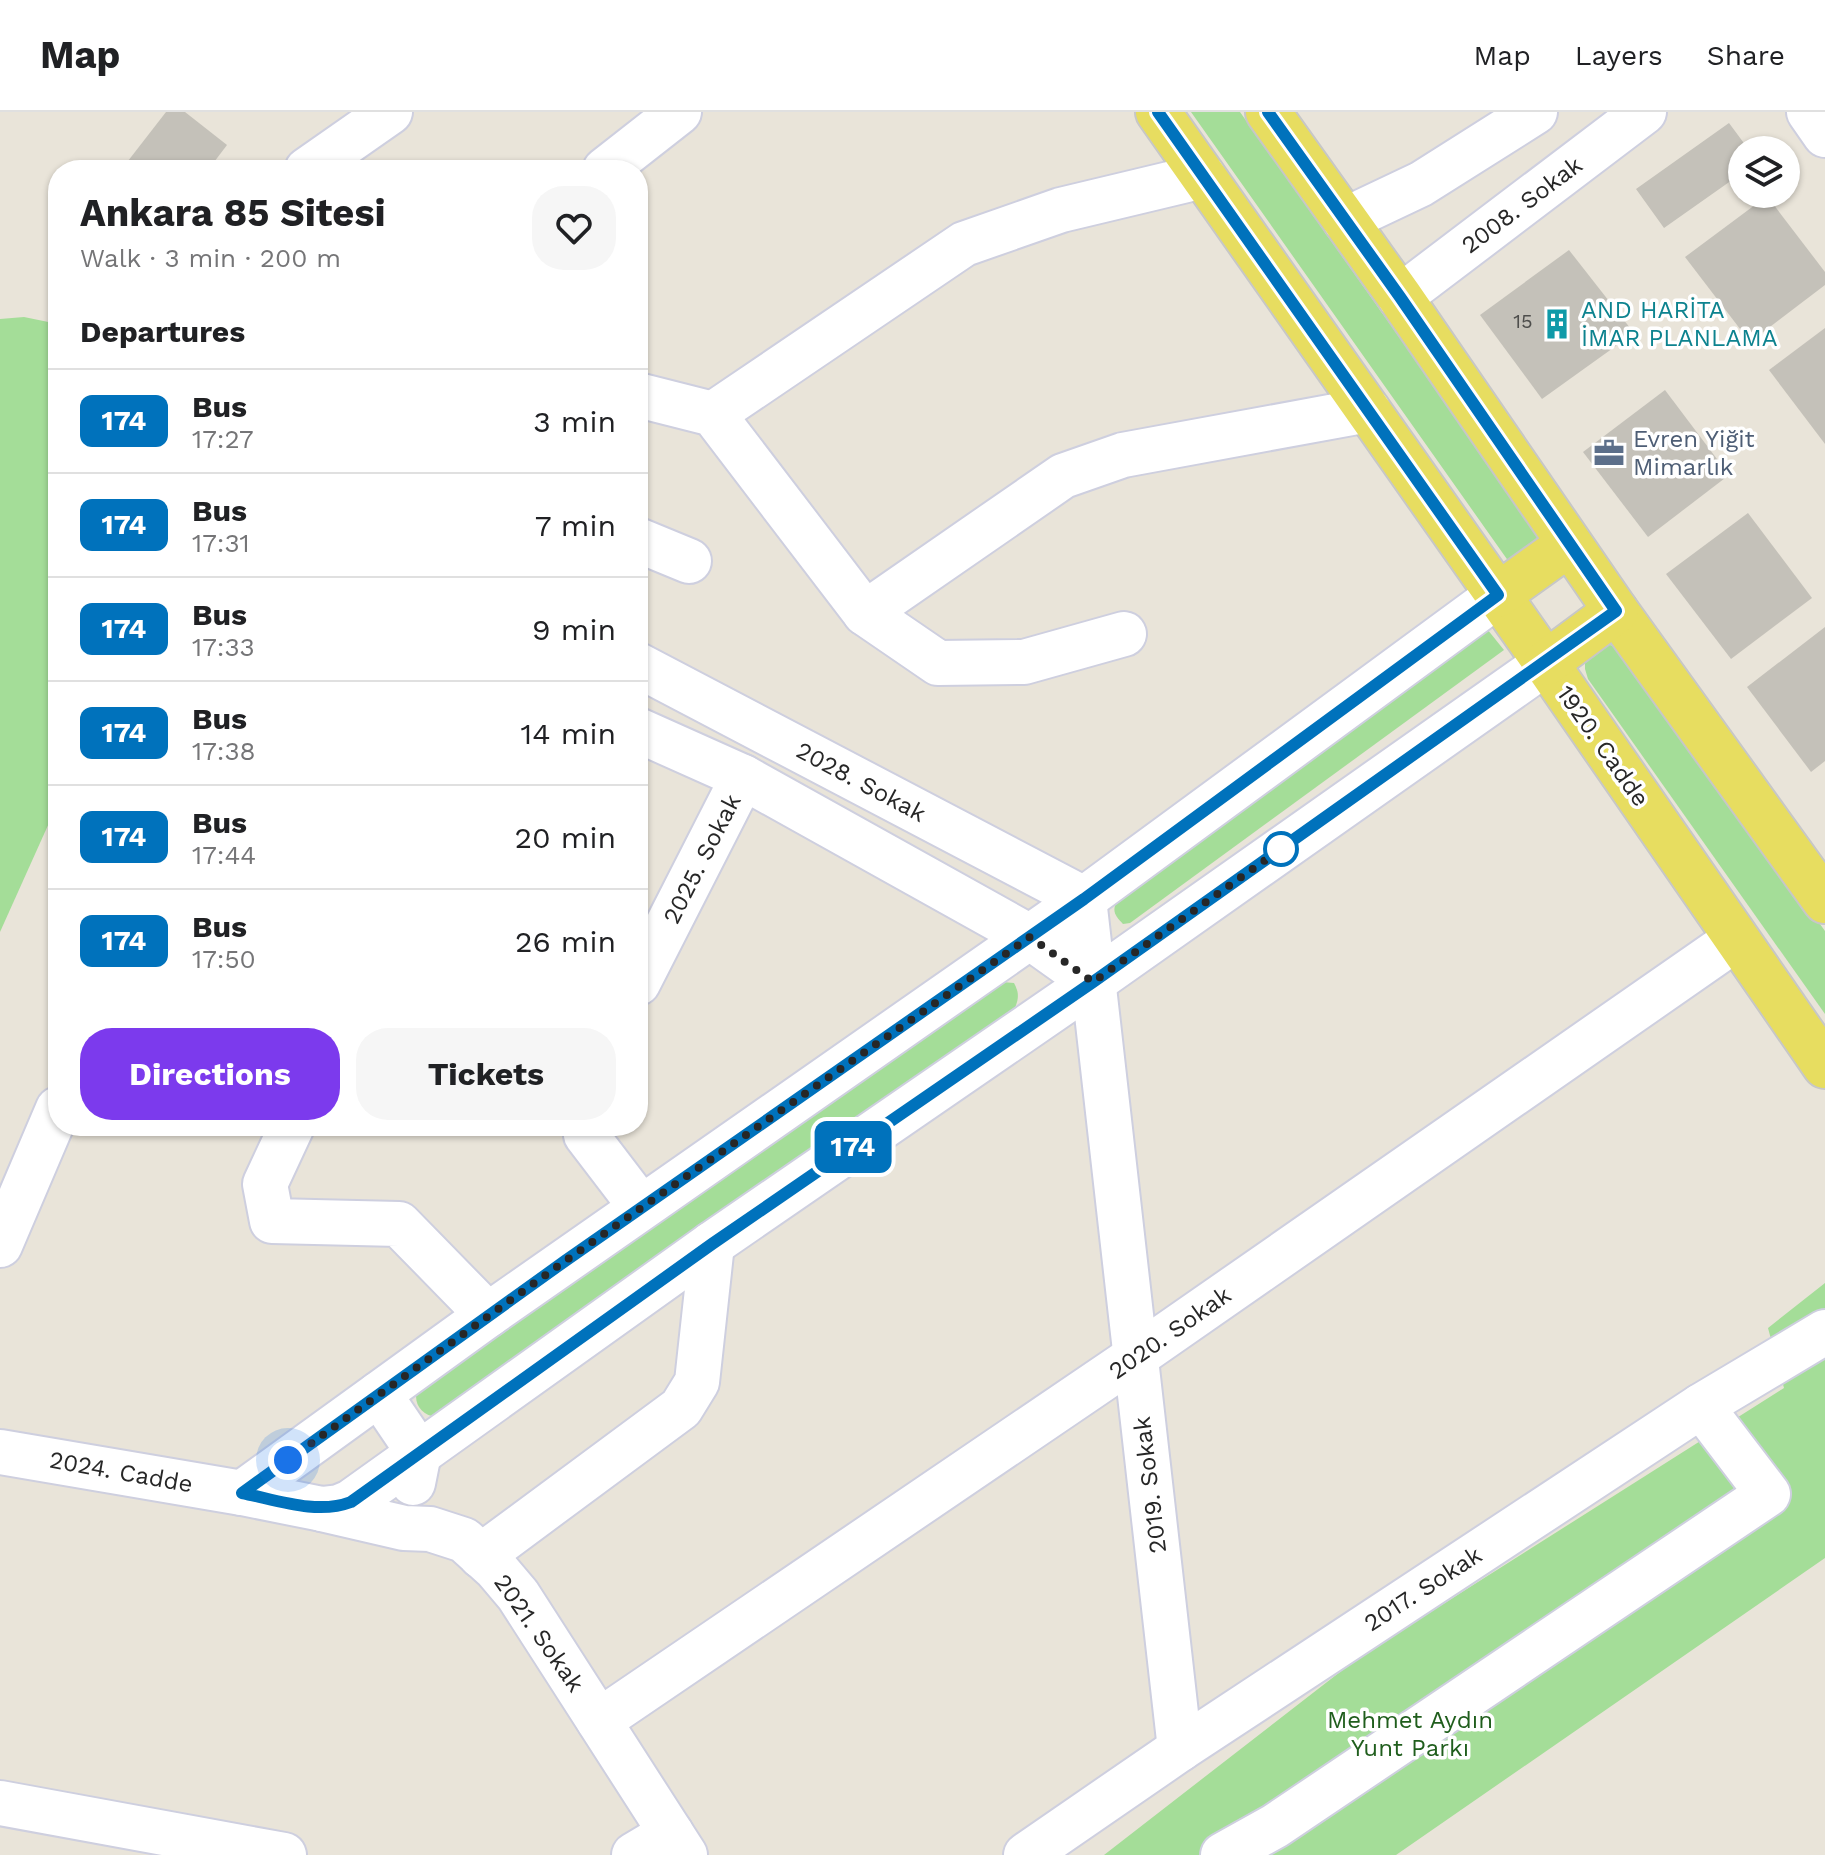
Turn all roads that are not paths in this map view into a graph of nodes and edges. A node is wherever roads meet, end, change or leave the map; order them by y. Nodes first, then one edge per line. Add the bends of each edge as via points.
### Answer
1 (390, 112) edge
2 (679, 112) edge
3 (1158, 112) edge
4 (1268, 112) edge
5 (1535, 112) edge
6 (1644, 112) edge
7 (1809, 112) edge
8 (1825, 135) edge
9 (321, 160) edge
10 (618, 160) edge
11 (1203, 176) junction
12 (1345, 220) junction
13 (1400, 297) junction
14 (648, 398) edge
15 (1368, 410) junction
16 (713, 414) junction
17 (648, 544) edge
18 (1569, 544) junction
19 (689, 561) dead end
20 (1498, 595) junction
21 (1616, 611) junction
22 (865, 613) junction
23 (1124, 634) dead end
24 (1546, 663) junction
25 (648, 670) edge
26 (648, 734) edge
27 (743, 777) junction
28 (1084, 899) junction
29 (1825, 901) edge
30 (1030, 937) junction
31 (1736, 939) junction
32 (648, 963) edge
33 (1093, 982) junction
34 (1825, 1066) edge
35 (48, 1132) edge
36 (287, 1136) edge
37 (587, 1136) edge
38 (641, 1207) junction
39 (712, 1244) junction
40 (0, 1245) edge
41 (488, 1315) junction
42 (1825, 1332) edge
43 (1135, 1357) junction
44 (379, 1394) junction
45 (1701, 1406) junction
46 (0, 1452) edge
47 (419, 1453) junction
48 (242, 1493) junction
49 (322, 1509) junction
50 (404, 1528) junction
51 (481, 1556) junction
52 (599, 1721) junction
53 (1180, 1749) junction
54 (0, 1803) edge
55 (678, 1844) edge
56 (284, 1855) edge
57 (634, 1855) edge
58 (1026, 1855) edge
59 (1223, 1855) edge

1 - 9 street
2 - 10 street
3 - 11 main road, 1920. Cadde
4 - 12 main road
5 - 12 street via 1421,184
6 - 13 street, 2008. Sokak
7 - 8 street
11 - 15 main road, 1920. Cadde
11 - 16 street via 1061,210 964,244
12 - 13 main road
13 - 18 main road
14 - 16 street
15 - 20 main road, 1920. Cadde
15 - 22 street via 1123,455 1063,476
16 - 22 street
17 - 19 street
18 - 20 main road
18 - 21 main road
20 - 24 main road, 1920. Cadde
20 - 28 street
21 - 24 main road
21 - 29 main road
22 - 23 street via 938,663 1024,662
24 - 31 main road, 1920. Cadde
24 - 33 street
25 - 28 street, 2028. Sokak
26 - 27 street
27 - 30 street
27 - 32 street, 2025. Sokak
28 - 30 street
28 - 33 street, 2019. Sokak
30 - 33 street
30 - 38 street
31 - 34 main road, 1920. Cadde
31 - 43 street, 2020. Sokak
33 - 39 street
33 - 43 street, 2019. Sokak
35 - 40 street
36 - 41 street via 265,1184 272,1221 399,1224
37 - 38 street
38 - 41 street
39 - 47 street
39 - 51 street via 697,1382 681,1408
41 - 44 street
42 - 45 street, 2017. Sokak
43 - 52 street, 2020. Sokak
43 - 53 street, 2019. Sokak
44 - 47 street
44 - 48 street
45 - 53 street, 2017. Sokak
45 - 59 street via 1768,1494 1288,1818
46 - 48 street, 2024. Cadde
47 - 49 street via 351,1502
47 - 50 street
48 - 49 street, 2024. Cadde
49 - 50 street, 2021. Sokak
50 - 51 street, 2021. Sokak via 430,1529 464,1540
51 - 52 street, 2021. Sokak via 518,1595
52 - 55 street, 2021. Sokak
53 - 58 street, 2017. Sokak
54 - 56 street
55 - 57 street

